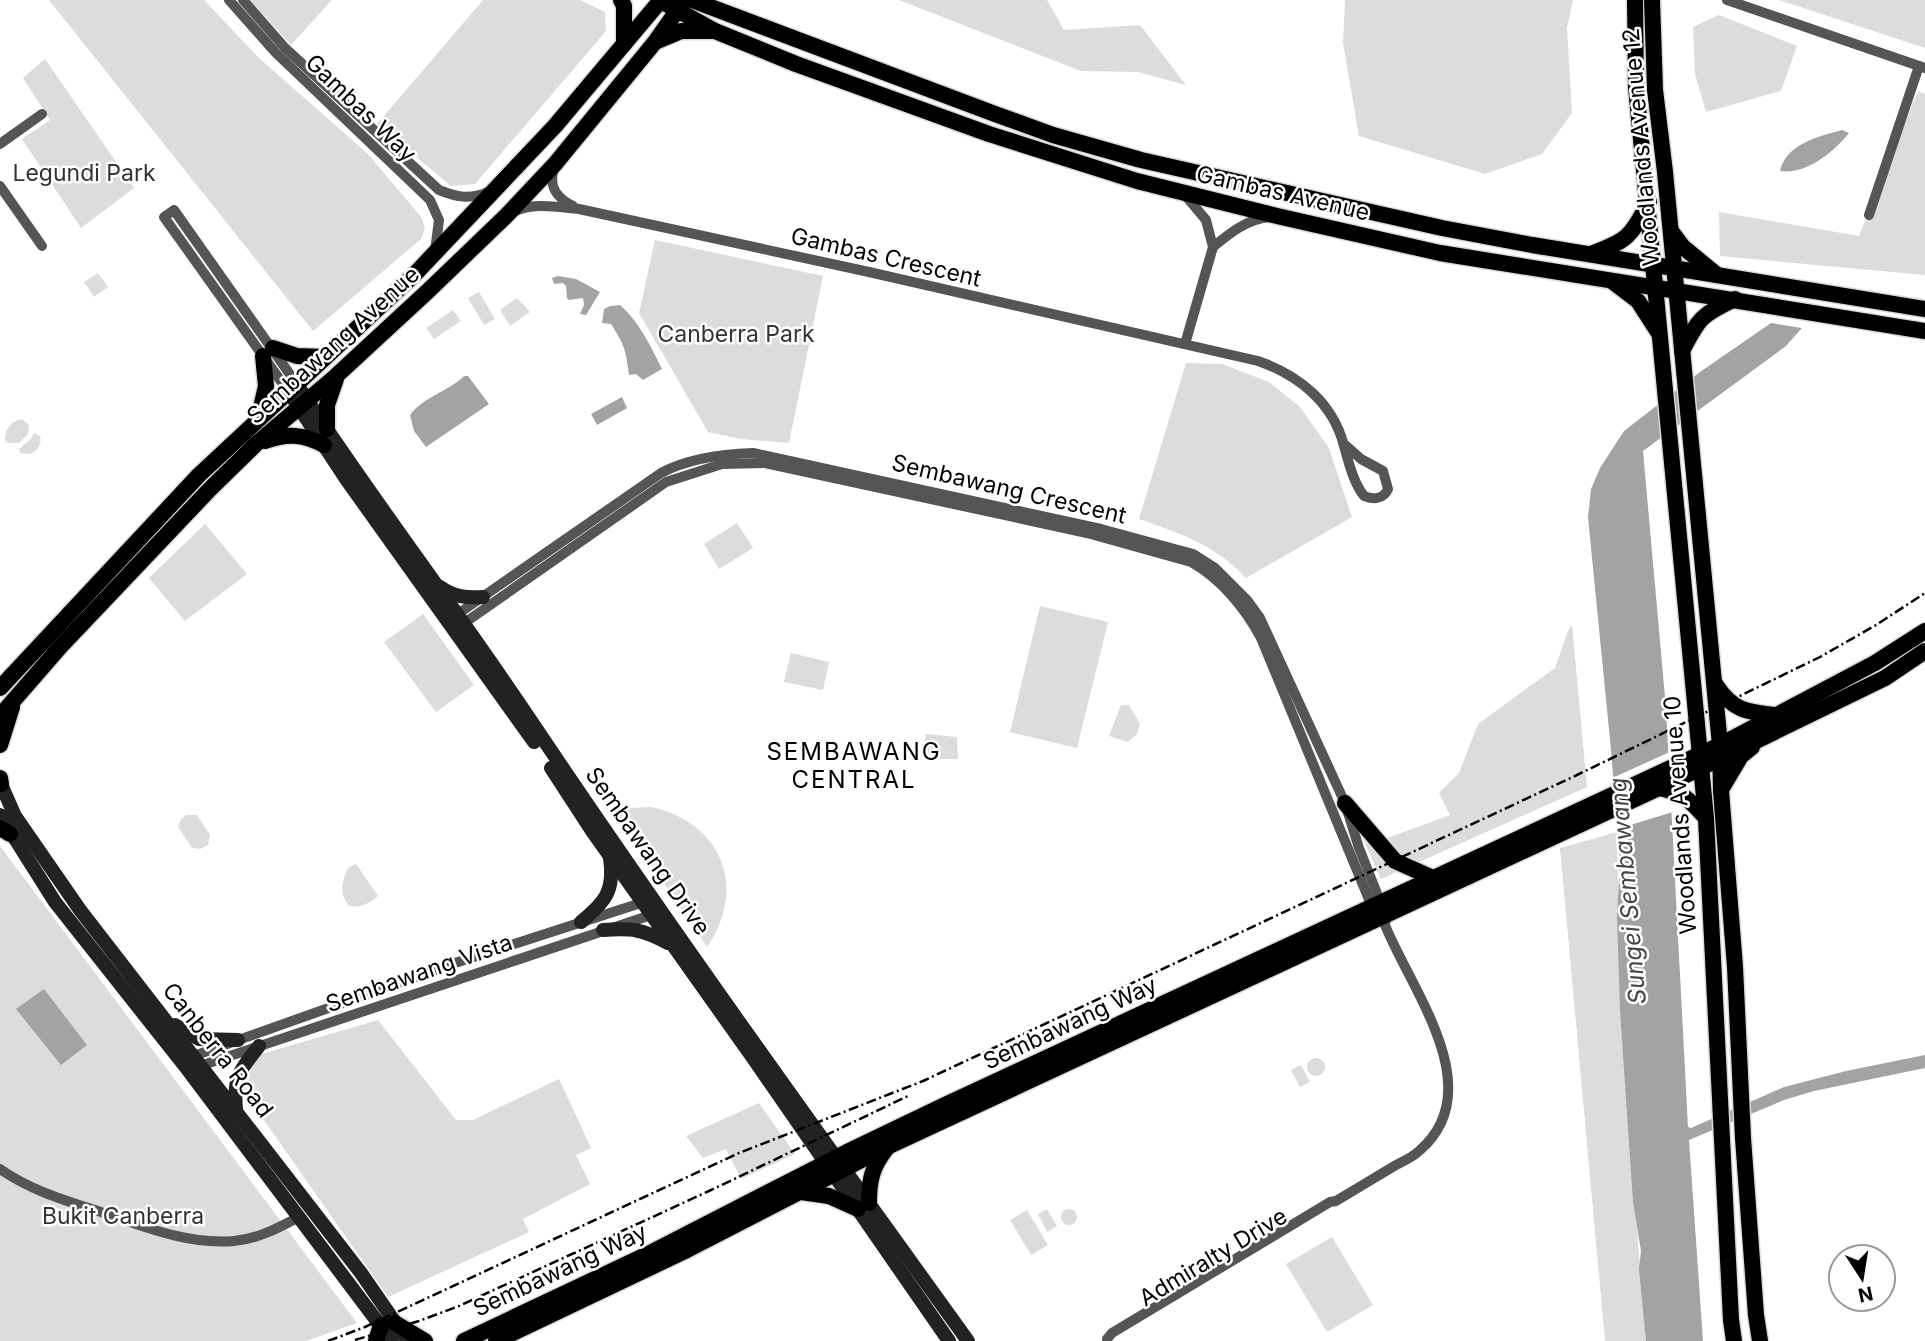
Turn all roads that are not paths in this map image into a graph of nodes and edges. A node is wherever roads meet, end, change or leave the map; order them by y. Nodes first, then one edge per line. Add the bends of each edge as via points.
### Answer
1 (229, 0) edge
2 (243, 0) edge
3 (621, 0) edge
4 (660, 0) edge
5 (692, 0) edge
6 (1635, 0) edge
7 (1653, 0) edge
8 (1727, 0) edge
9 (682, 5) edge
10 (715, 31) junction
11 (654, 42) junction
12 (624, 44) junction
13 (1922, 67) edge
14 (42, 114) dead end
15 (1053, 135) junction
16 (0, 144) edge
17 (1047, 152) junction
18 (1115, 153) junction
19 (555, 164) junction
20 (1107, 171) junction
21 (0, 186) edge
22 (496, 190) junction
23 (1182, 192) junction
24 (1649, 202) junction
25 (579, 209) junction
26 (507, 215) junction
27 (1869, 215) dead end
28 (1277, 216) junction
29 (1671, 231) junction
30 (42, 246) dead end
31 (1213, 247) junction
32 (434, 254) junction
33 (1588, 254) junction
34 (1655, 265) junction
35 (1674, 268) junction
36 (1718, 276) junction
37 (1607, 278) junction
38 (1656, 286) junction
39 (1676, 289) junction
40 (1735, 299) junction
41 (1925, 309) edge
42 (1925, 331) edge
43 (1661, 337) junction
44 (1185, 344) junction
45 (1682, 351) junction
46 (268, 352) junction
47 (326, 357) junction
48 (336, 376) junction
49 (292, 387) junction
50 (304, 404) junction
51 (258, 418) junction
52 (326, 437) junction
53 (256, 444) junction
54 (1344, 444) junction
55 (433, 582) junction
56 (483, 597) junction
57 (456, 622) junction
58 (1925, 631) edge
59 (1925, 651) edge
60 (3, 682) edge
61 (1714, 683) junction
62 (14, 701) junction
63 (1774, 715) junction
64 (0, 716) edge
65 (1761, 738) junction
66 (0, 745) edge
67 (1721, 751) junction
68 (1700, 760) junction
69 (1674, 774) junction
70 (0, 782) edge
71 (1659, 788) junction
72 (1721, 791) junction
73 (1345, 803) junction
74 (1592, 812) junction
75 (0, 815) edge
76 (1706, 818) junction
77 (5, 831) edge
78 (610, 856) junction
79 (1433, 878) junction
80 (652, 907) junction
81 (1380, 914) junction
82 (581, 922) junction
83 (603, 930) junction
84 (672, 945) junction
85 (158, 1017) junction
86 (238, 1041) junction
87 (258, 1046) junction
88 (191, 1063) junction
89 (945, 1105) junction
90 (236, 1110) junction
91 (969, 1111) junction
92 (887, 1147) junction
93 (835, 1166) junction
94 (0, 1169) edge
95 (799, 1192) junction
96 (863, 1206) junction
97 (299, 1217) junction
98 (384, 1330) edge
99 (1106, 1340) edge
100 (392, 1341) edge
101 (408, 1341) edge
102 (425, 1341) edge
103 (464, 1341) edge
104 (496, 1341) edge
105 (949, 1341) edge
106 (968, 1341) edge
107 (1734, 1341) edge
108 (1760, 1341) edge

1 - 32 street, Gambas Way via 276,53 430,201 439,220
2 - 22 street, Gambas Way via 285,48 439,190 463,198
3 - 12 main road
4 - 9 main road, Gambas Avenue
4 - 12 main road, Sembawang Avenue
5 - 15 main road, Gambas Avenue
6 - 24 main road, Woodlands Avenue 12 via 1636,87
7 - 29 main road, Woodlands Avenue 12 via 1655,90
8 - 13 street
9 - 10 main road, Gambas Avenue
9 - 11 main road, Sembawang Avenue
10 - 11 main road via 681,31
10 - 17 main road, Gambas Avenue
11 - 19 main road, Sembawang Avenue
12 - 22 main road, Sembawang Avenue
13 - 27 street
14 - 16 street
15 - 17 main road via 1061,147
15 - 18 main road, Gambas Avenue
17 - 20 main road, Gambas Avenue
18 - 20 main road via 1101,158
18 - 33 main road, Gambas Avenue via 1442,228
19 - 25 street, Gambas Crescent via 554,191
19 - 26 main road, Sembawang Avenue
20 - 23 main road, Gambas Avenue
21 - 30 street
22 - 32 main road, Sembawang Avenue
23 - 28 main road, Gambas Avenue
23 - 31 street via 1206,220
24 - 33 main road via 1621,243
24 - 34 main road, Woodlands Avenue 12
25 - 26 street, Gambas Crescent via 527,206
25 - 44 street, Gambas Crescent
26 - 48 main road, Sembawang Avenue
28 - 31 street via 1238,227
28 - 37 main road, Gambas Avenue via 1440,253
29 - 35 main road, Woodlands Avenue 12
29 - 36 main road
31 - 44 street
32 - 47 main road, Sembawang Avenue
33 - 34 main road, Gambas Avenue
34 - 35 main road, Gambas Avenue
34 - 38 main road, Woodlands Avenue 12
35 - 36 main road, Gambas Avenue
35 - 39 main road, Woodlands Avenue 12
36 - 41 main road, Gambas Avenue
37 - 38 main road, Gambas Avenue
37 - 43 main road via 1638,301
38 - 39 main road, Gambas Avenue
38 - 43 main road, Woodlands Avenue 10
39 - 40 main road, Gambas Avenue
39 - 45 main road, Woodlands Avenue 10
40 - 42 main road, Gambas Avenue
40 - 45 main road via 1707,312
43 - 68 main road, Woodlands Avenue 10
44 - 54 street, Gambas Crescent via 1258,361 1306,384 1322,402
45 - 61 main road, Woodlands Avenue 10
46 - 46 street via 164,217 174,210
46 - 47 main road
46 - 49 street
46 - 51 main road
47 - 49 main road, Sembawang Avenue
48 - 50 main road, Sembawang Avenue
48 - 52 main road via 327,405
49 - 50 main road, Sembawang Drive
49 - 51 main road, Sembawang Avenue
50 - 52 main road, Sembawang Drive
50 - 53 main road, Sembawang Avenue
51 - 60 main road, Sembawang Avenue
52 - 53 main road via 295,434
52 - 55 main road, Sembawang Drive
52 - 57 main road, Sembawang Drive via 346,479
53 - 62 main road, Sembawang Avenue via 60,647
54 - 54 street, Gambas Crescent via 1383,471 1388,489 1384,495 1375,499 1364,496
55 - 56 main road via 449,594
55 - 57 main road, Sembawang Drive
56 - 57 street, Sembawang Crescent
56 - 73 street, Sembawang Crescent via 661,473 685,462 725,454 753,453 1101,528 1194,554 1247,600 1277,653
57 - 78 main road, Sembawang Drive
57 - 80 main road, Sembawang Drive
57 - 81 street, Sembawang Crescent via 666,482 722,464 765,463 1087,533 1191,562 1237,601 1261,638
58 - 63 main road via 1875,663
59 - 65 main road via 1885,678
61 - 63 main road via 1724,698 1744,711
61 - 67 main road, Woodlands Avenue 10
62 - 64 main road, Sembawang Avenue
62 - 66 main road
63 - 67 main road
65 - 67 main road
65 - 72 main road via 1741,756
67 - 68 main road, Sembawang Way
67 - 72 main road, Woodlands Avenue 10
68 - 69 main road, Sembawang Way
68 - 76 main road, Woodlands Avenue 10
69 - 71 main road, Sembawang Way
69 - 74 main road, Sembawang Way
70 - 85 main road, Canberra Road via 15,816
71 - 74 main road, Sembawang Way
71 - 76 main road via 1689,798
72 - 108 main road, Woodlands Avenue 10
73 - 79 main road via 1395,861
73 - 81 street, Sembawang Crescent
74 - 79 main road, Sembawang Way
74 - 81 main road, Sembawang Way
75 - 77 main road, Canberra Road
76 - 107 main road, Woodlands Avenue 10
77 - 85 main road, Canberra Road via 55,902
78 - 80 main road, Sembawang Drive
78 - 82 main road via 611,887
79 - 81 main road, Sembawang Way
80 - 82 street, Sembawang Vista
80 - 83 street, Sembawang Vista
80 - 84 main road, Sembawang Drive
80 - 93 main road, Sembawang Drive
81 - 89 main road, Sembawang Way via 1233,972
81 - 91 main road, Sembawang Way
81 - 99 street, Admiralty Drive via 1449,1072 1450,1094 1437,1128 1419,1152
82 - 86 street, Sembawang Vista
83 - 84 main road via 645,931
83 - 87 street, Sembawang Vista
84 - 93 main road, Sembawang Drive
85 - 86 main road via 199,1039
85 - 88 main road, Canberra Road
86 - 88 street, Sembawang Vista
87 - 88 street, Sembawang Vista
87 - 90 main road via 237,1077
88 - 90 main road, Canberra Road
88 - 97 main road, Canberra Road
89 - 91 main road via 953,1113
89 - 93 main road, Sembawang Way
90 - 98 main road, Canberra Road
91 - 92 main road, Sembawang Way
92 - 93 main road, Sembawang Way
92 - 96 main road via 870,1175
93 - 95 main road, Sembawang Way
93 - 96 main road, Sembawang Drive
93 - 103 main road, Sembawang Way
94 - 97 street via 45,1194 191,1239 234,1241
95 - 96 main road
95 - 104 main road, Sembawang Way
96 - 105 main road, Sembawang Drive
96 - 106 main road, Sembawang Drive
97 - 98 main road, Canberra Road
98 - 100 main road, Canberra Road
98 - 101 main road, Canberra Road
98 - 102 main road

